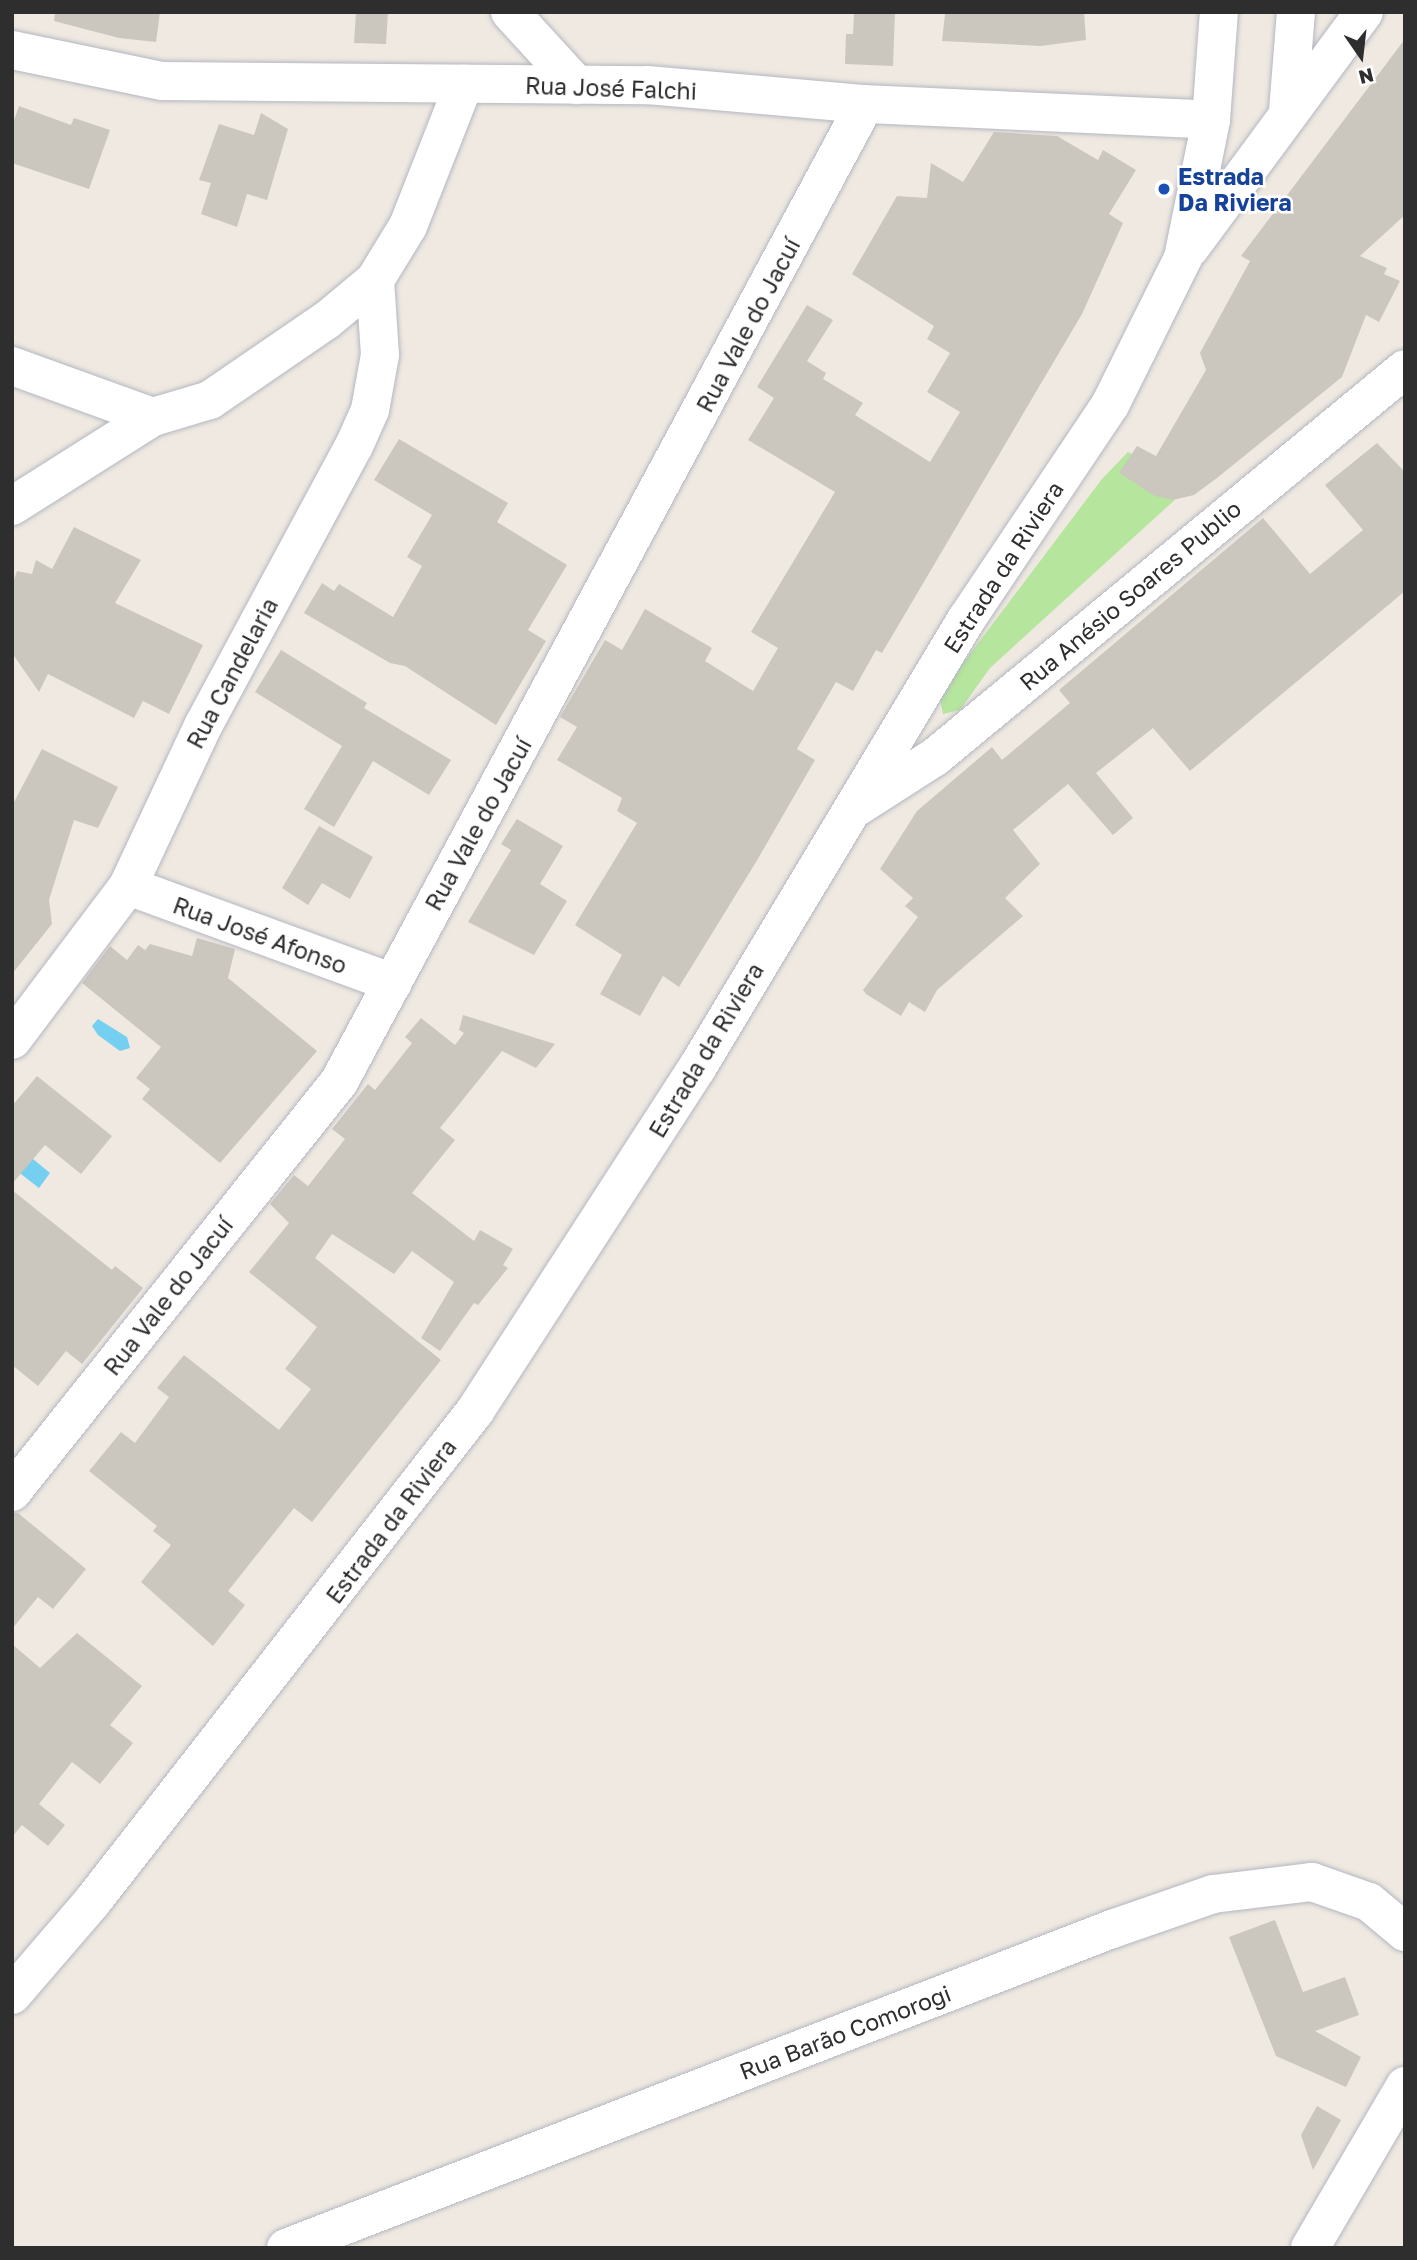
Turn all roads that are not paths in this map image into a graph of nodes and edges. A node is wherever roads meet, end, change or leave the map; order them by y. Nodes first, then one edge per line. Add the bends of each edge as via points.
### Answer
1 (510, 12) edge
2 (1219, 12) edge
3 (1296, 12) edge
4 (1364, 12) edge
5 (12, 50) edge
6 (464, 84) junction
7 (577, 85) junction
8 (865, 104) junction
9 (1288, 111) junction
10 (1211, 120) junction
11 (1183, 258) junction
12 (375, 280) junction
13 (12, 366) edge
14 (1405, 369) edge
15 (153, 417) junction
16 (12, 506) edge
17 (849, 812) junction
18 (128, 886) junction
19 (393, 984) junction
20 (12, 1040) edge
21 (12, 1492) edge
22 (1405, 1932) edge
23 (12, 1995) edge
24 (1405, 2086) edge
25 (286, 2248) edge
26 (1310, 2248) edge

1 - 7 street
2 - 10 street, Estrada da Riviera
3 - 9 street
4 - 9 street
5 - 6 street, Rua José Falchi via 162,81
6 - 7 street, Rua José Falchi
6 - 12 street via 408,226
7 - 8 street, Rua José Falchi via 647,85
8 - 10 street, Rua José Falchi
8 - 19 street, Rua Vale do Jacuí
9 - 11 street
10 - 11 street, Estrada da Riviera
11 - 17 street, Estrada da Riviera via 1110,405 966,620
12 - 15 street via 327,320 210,400
12 - 18 street, Rua Candelaria via 380,355 370,410 203,726
13 - 15 street
14 - 17 street, Rua Anésio Soares Publio via 935,757
15 - 16 street
17 - 23 street, Estrada da Riviera via 697,1068 475,1411 92,1902
18 - 19 street, Rua José Afonso
18 - 20 street, Rua Candelaria
19 - 21 street, Rua Vale do Jacuí via 338,1082
22 - 25 street, Rua Barão Comorogi via 1369,1902 1312,1882 1213,1894
24 - 26 street

